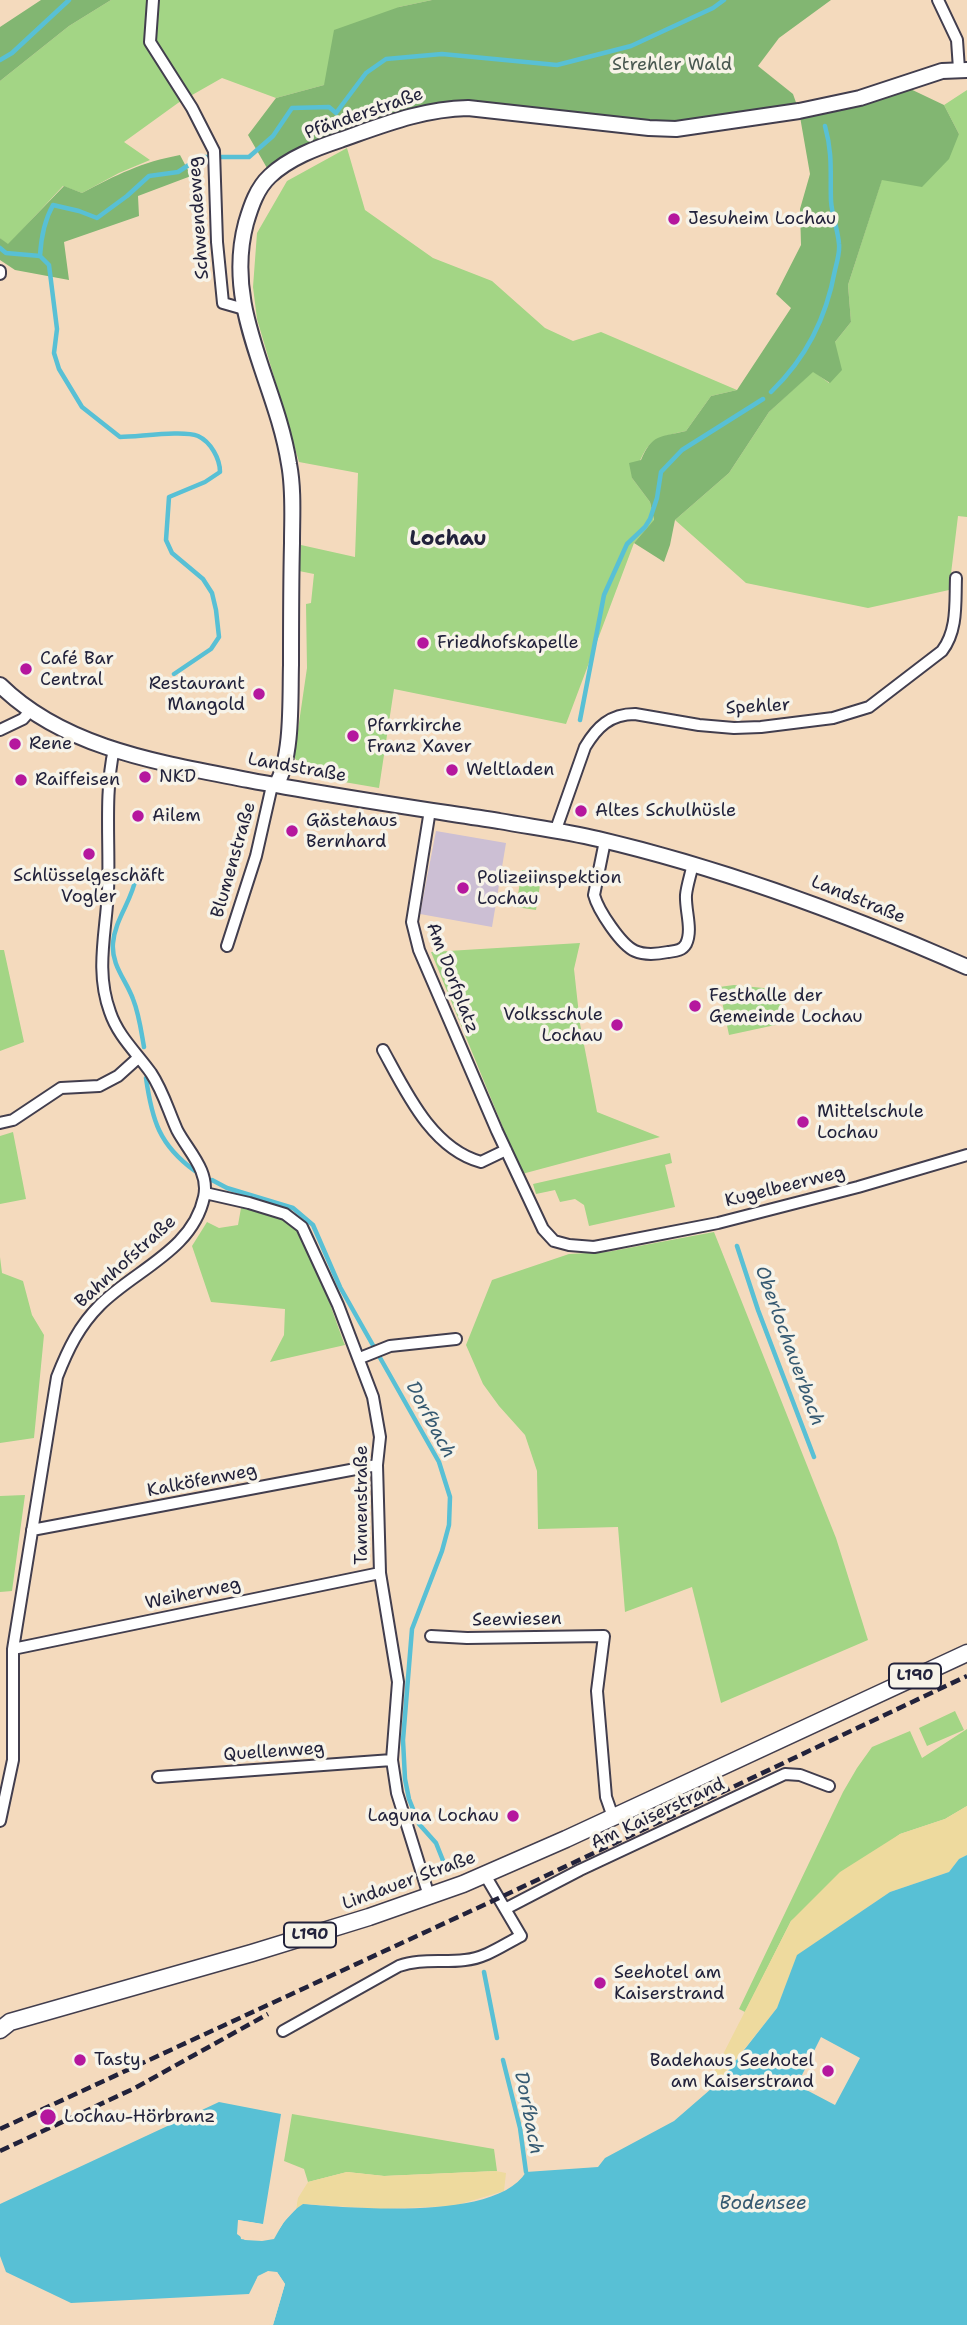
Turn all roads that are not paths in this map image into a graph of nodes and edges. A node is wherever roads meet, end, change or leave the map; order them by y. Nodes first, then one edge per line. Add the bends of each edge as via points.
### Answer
1 (153, 0) edge
2 (937, 0) edge
3 (963, 69) edge
4 (244, 309) junction
5 (956, 578) dead end
6 (0, 685) edge
7 (30, 711) junction
8 (0, 730) edge
9 (114, 749) junction
10 (276, 785) junction
11 (430, 810) junction
12 (555, 832) junction
13 (605, 841) junction
14 (693, 863) junction
15 (227, 946) dead end
16 (967, 967) edge
17 (383, 1050) dead end
18 (138, 1058) junction
19 (0, 1123) edge
20 (506, 1150) junction
21 (967, 1155) edge
22 (205, 1193) junction
23 (610, 1244) joint
24 (456, 1339) dead end
25 (359, 1357) junction
26 (377, 1465) junction
27 (32, 1530) junction
28 (380, 1573) junction
29 (431, 1636) dead end
30 (13, 1649) junction
31 (967, 1653) edge
32 (13, 1703) junction
33 (0, 1704) edge
34 (392, 1760) junction
35 (5, 1774) edge
36 (158, 1777) dead end
37 (829, 1786) dead end
38 (613, 1817) junction
39 (0, 1821) edge
40 (485, 1875) junction
41 (429, 1896) junction
42 (505, 1909) junction
43 (3, 2024) edge
44 (283, 2031) dead end

1 - 4 street, Schwendeweg via 150,42 192,108 214,156 223,303
2 - 3 street via 957,40
3 - 4 street, Pfänderstraße via 942,71 860,99 676,128 468,108 414,114 299,156 271,175 250,209 242,240 239,272
4 - 10 street, Pfänderstraße via 285,445 292,489 290,713 284,767
5 - 12 street, Spehler via 954,625 948,643 869,707 833,718 761,727 716,727 635,714 606,722 585,747
6 - 7 street, Landstraße
7 - 8 street
7 - 9 street, Landstraße via 60,729
9 - 10 street, Landstraße
9 - 18 street via 100,963 110,1012
10 - 11 street, Landstraße
10 - 15 street, Blumenstraße
11 - 12 street, Landstraße
11 - 20 street, Am Dorfplatz via 413,929
12 - 13 street, Landstraße
13 - 14 street, Landstraße
13 - 14 street via 594,895 636,952 661,954 685,946 686,894
14 - 16 street, Landstraße via 812,902
17 - 20 street via 404,1089 449,1147 481,1162
18 - 19 street via 99,1086 61,1088 13,1120
18 - 22 street via 166,1097 201,1170
20 - 23 street, Am Dorfplatz via 543,1230 554,1241 594,1247
21 - 23 street, Kugelbeerweg via 718,1223
22 - 25 street, Tannenstraße via 285,1214 302,1227
22 - 27 street, Bahnhofstraße via 200,1212 184,1237 102,1304 73,1339 57,1377
24 - 25 street via 390,1346
25 - 26 street, Tannenstraße via 378,1418
26 - 27 street, Kalköfenweg
26 - 28 street, Tannenstraße
27 - 30 street, Bahnhofstraße
28 - 30 street, Weiherweg
28 - 34 street, Tannenstraße via 398,1682
29 - 38 street, Seewiesen via 604,1636 597,1691 606,1797
30 - 32 street, Bahnhofstraße
31 - 38 main road, Lindauer Straße / L190
32 - 33 street
32 - 35 street, Bahnhofstraße
34 - 36 street, Quellenweg
34 - 41 street, Tannenstraße via 397,1793
35 - 39 street, Bahnhofstraße
37 - 42 street, Am Kaiserstrand via 785,1774
38 - 40 main road, Lindauer Straße / L190
40 - 41 main road, Lindauer Straße / L190
40 - 42 street
41 - 43 main road, Lindauer Straße / L190 via 265,1949
42 - 44 street via 521,1936 480,1957 409,1962

